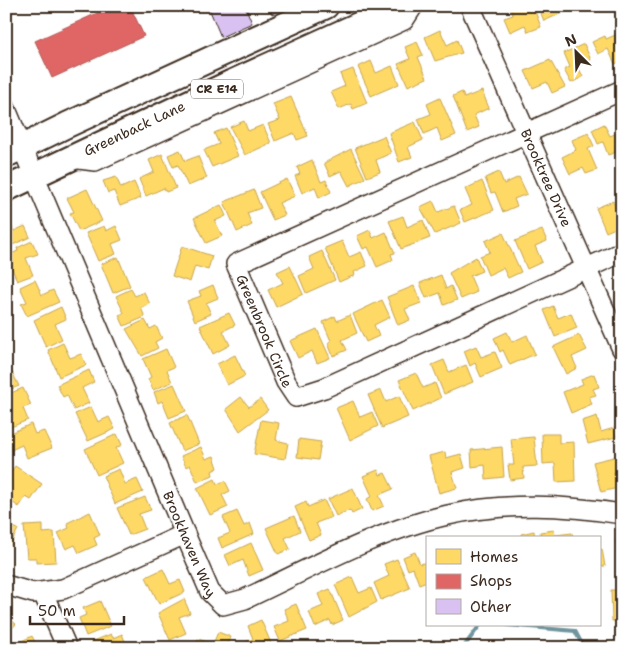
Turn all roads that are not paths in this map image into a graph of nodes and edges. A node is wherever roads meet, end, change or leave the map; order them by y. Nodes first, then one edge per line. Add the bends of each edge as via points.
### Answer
1 (326, 6) edge
2 (400, 6) edge
3 (413, 6) edge
4 (470, 6) edge
5 (622, 90) edge
6 (6, 108) edge
7 (525, 134) junction
8 (14, 151) edge
9 (71, 158) junction
10 (34, 176) junction
11 (6, 189) edge
12 (622, 252) edge
13 (585, 269) junction
14 (622, 349) edge
15 (622, 514) edge
16 (185, 534) junction
17 (6, 585) edge
18 (43, 593) junction
19 (67, 648) edge

1 - 8 main road, CR E14
2 - 9 main road, Greenback Lane / CR E14
3 - 9 street via 404,20 95,161
4 - 7 street, Brooktree Drive
5 - 7 street
6 - 8 street, Brookhaven Way
7 - 13 street, Brooktree Drive
7 - 13 street, Greenbrook Circle via 236,264 286,382 296,397 324,388
8 - 10 street, Brookhaven Way
9 - 10 main road, Greenback Lane / CR E14
10 - 11 main road, Greenback Lane / CR E14
10 - 16 street, Brookhaven Way
12 - 13 street
13 - 14 street, Brooktree Drive
15 - 16 street, Brookhaven Way via 543,505 448,515 396,531 223,606 210,592
16 - 18 street via 72,586
17 - 18 street
18 - 19 street

